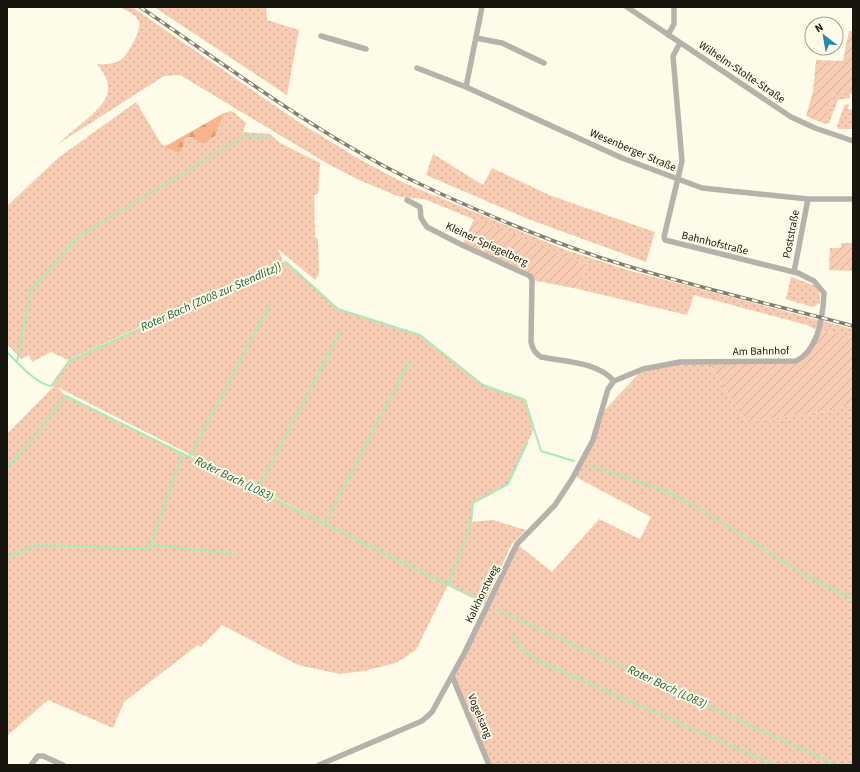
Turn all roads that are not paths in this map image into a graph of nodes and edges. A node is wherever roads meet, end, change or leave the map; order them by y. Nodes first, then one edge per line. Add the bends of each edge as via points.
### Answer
1 (482, 7) edge
2 (627, 7) edge
3 (674, 7) edge
4 (668, 35) junction
5 (320, 36) dead end
6 (476, 38) junction
7 (680, 43) junction
8 (366, 49) dead end
9 (544, 63) dead end
10 (417, 68) dead end
11 (466, 87) junction
12 (853, 141) edge
13 (678, 180) junction
14 (853, 199) edge
15 (407, 200) dead end
16 (808, 200) junction
17 (794, 272) junction
18 (614, 381) junction
19 (452, 676) junction
20 (336, 758) junction
21 (31, 765) edge
22 (63, 765) edge
23 (319, 765) edge
24 (334, 765) edge
25 (489, 765) edge

1 - 6 street
2 - 4 street, Wilhelm-Stolte-Straße
3 - 4 street via 674,24
4 - 7 street, Wilhelm-Stolte-Straße
5 - 8 street
6 - 9 street via 502,43
6 - 11 street
7 - 12 street, Wilhelm-Stolte-Straße via 791,117
7 - 13 street, Bahnhofstraße via 674,56 682,161
10 - 11 street, Wesenberger Straße
11 - 13 street, Wesenberger Straße via 622,158
13 - 16 street, Wesenberger Straße via 702,188
13 - 17 street, Bahnhofstraße via 665,240
14 - 16 street, Wesenberger Straße
15 - 18 street, Kleiner Spiegelberg via 420,207 421,218 426,227 530,276 531,342 536,354 597,368 606,372
16 - 17 street, Poststraße
17 - 18 street, Am Bahnhof via 814,281 824,293 821,317 813,344 803,357 796,361 668,363
18 - 19 street, Kalkhorstweg via 608,389 593,440 572,480 555,505 517,544
19 - 20 street, Kalkhorstweg via 432,712 422,721
19 - 25 street, Vogelsang
20 - 23 street, Kalkhorstweg
20 - 24 street
21 - 22 street via 38,756

